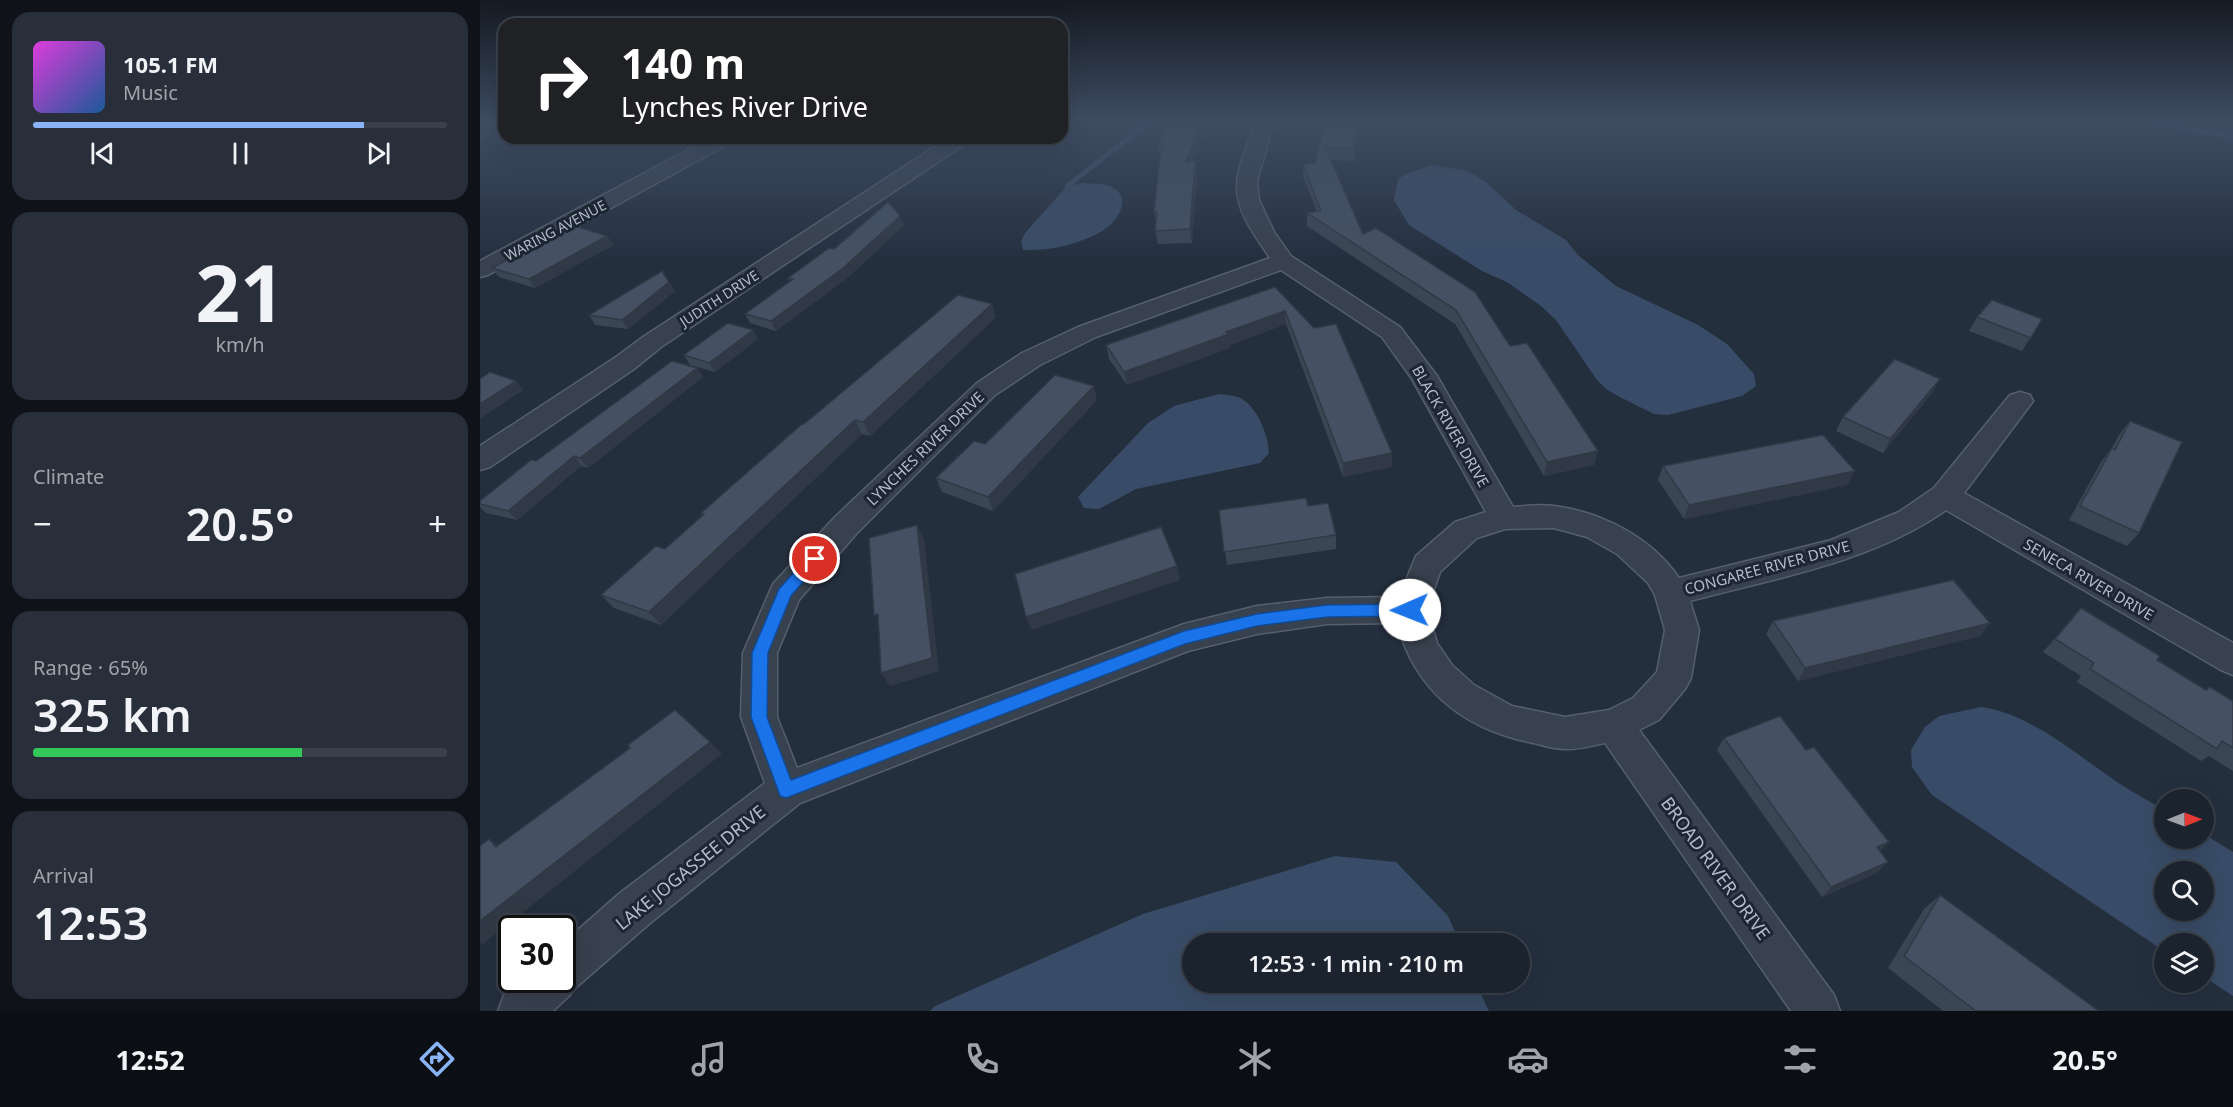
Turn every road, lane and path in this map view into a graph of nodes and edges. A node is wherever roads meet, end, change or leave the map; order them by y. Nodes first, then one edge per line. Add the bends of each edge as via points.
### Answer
1 (671, 167) edge
2 (917, 167) edge
3 (1251, 167) edge
4 (1283, 261) junction
5 (480, 270) edge
6 (2020, 400) dead end
7 (480, 460) edge
8 (1945, 496) junction
9 (1504, 518) junction
10 (1671, 593) junction
11 (1410, 610) junction
12 (2233, 660) edge
13 (1614, 725) junction
14 (786, 790) junction
15 (576, 961) edge
16 (540, 993) edge
17 (520, 1011) edge
18 (1818, 1011) edge

1 - 5 street, WARING AVENUE
2 - 7 street, JUDITH DRIVE
3 - 4 street, BLACK RIVER DRIVE via 1248,200
4 - 9 street, BLACK RIVER DRIVE via 1391,332 1424,376
4 - 14 street, LYNCHES RIVER DRIVE via 1087,332 1031,359 986,389 846,525 785,593 760,653 759,717
6 - 8 street, CONGAREE RIVER DRIVE
8 - 10 street, CONGAREE RIVER DRIVE via 1910,520 1837,550
8 - 12 street, SENECA RIVER DRIVE
9 - 10 street via 1554,517 1596,528 1628,546 1659,574
9 - 11 street via 1466,530 1427,565
10 - 13 street via 1682,630 1673,678 1646,709
11 - 13 street via 1421,648 1440,676 1461,696 1505,721 1565,733
11 - 14 street, LAKE JOGASSEE DRIVE via 1327,611 1257,620 1184,638
13 - 18 street, BROAD RIVER DRIVE
14 - 15 street, LAKE JOGASSEE DRIVE via 635,908
16 - 17 street

